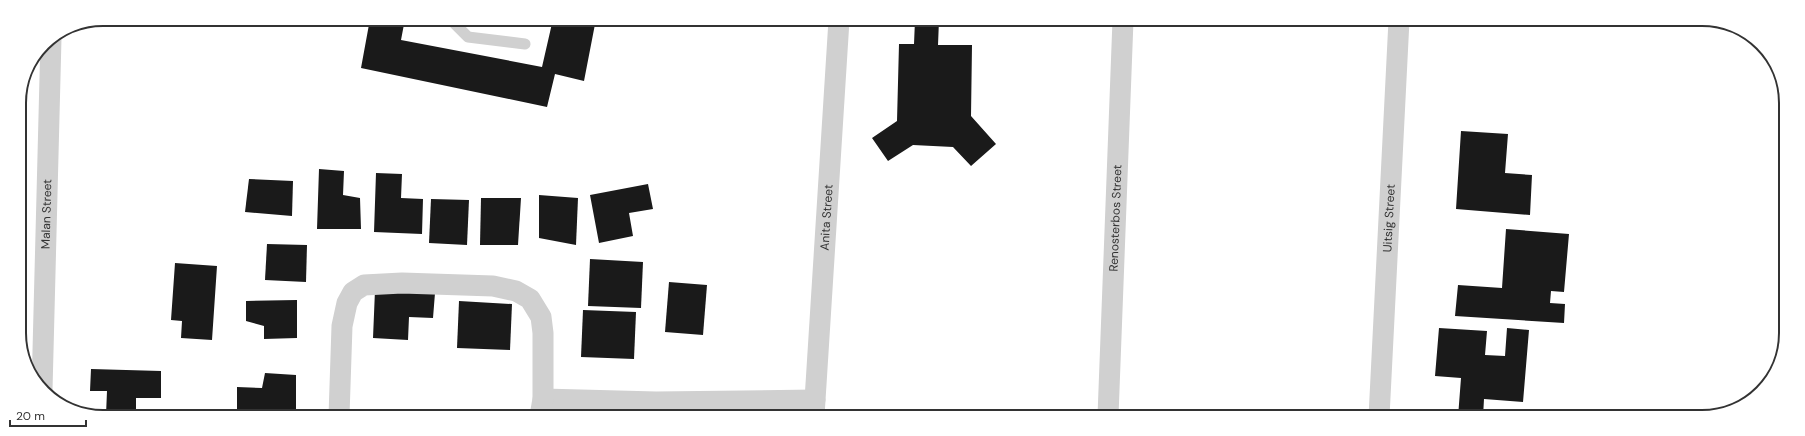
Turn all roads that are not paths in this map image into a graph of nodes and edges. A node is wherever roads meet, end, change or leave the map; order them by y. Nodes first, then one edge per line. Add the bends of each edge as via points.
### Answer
1 (457, 26) edge
2 (839, 26) edge
3 (1123, 26) edge
4 (1399, 26) edge
5 (525, 44) dead end
6 (51, 46) edge
7 (42, 380) edge
8 (542, 407) edge
9 (815, 408) edge
10 (339, 410) edge
11 (1108, 410) edge
12 (1379, 410) edge

1 - 5 lane via 468,37
2 - 9 street, Anita Street
3 - 11 street, Renosterbos Street
4 - 12 street, Uitsig Street
6 - 7 street, Malan Street
8 - 9 street via 656,402
8 - 10 street via 543,333 541,316 530,299 516,291 493,286 402,283 364,285 353,292 347,303 342,326

